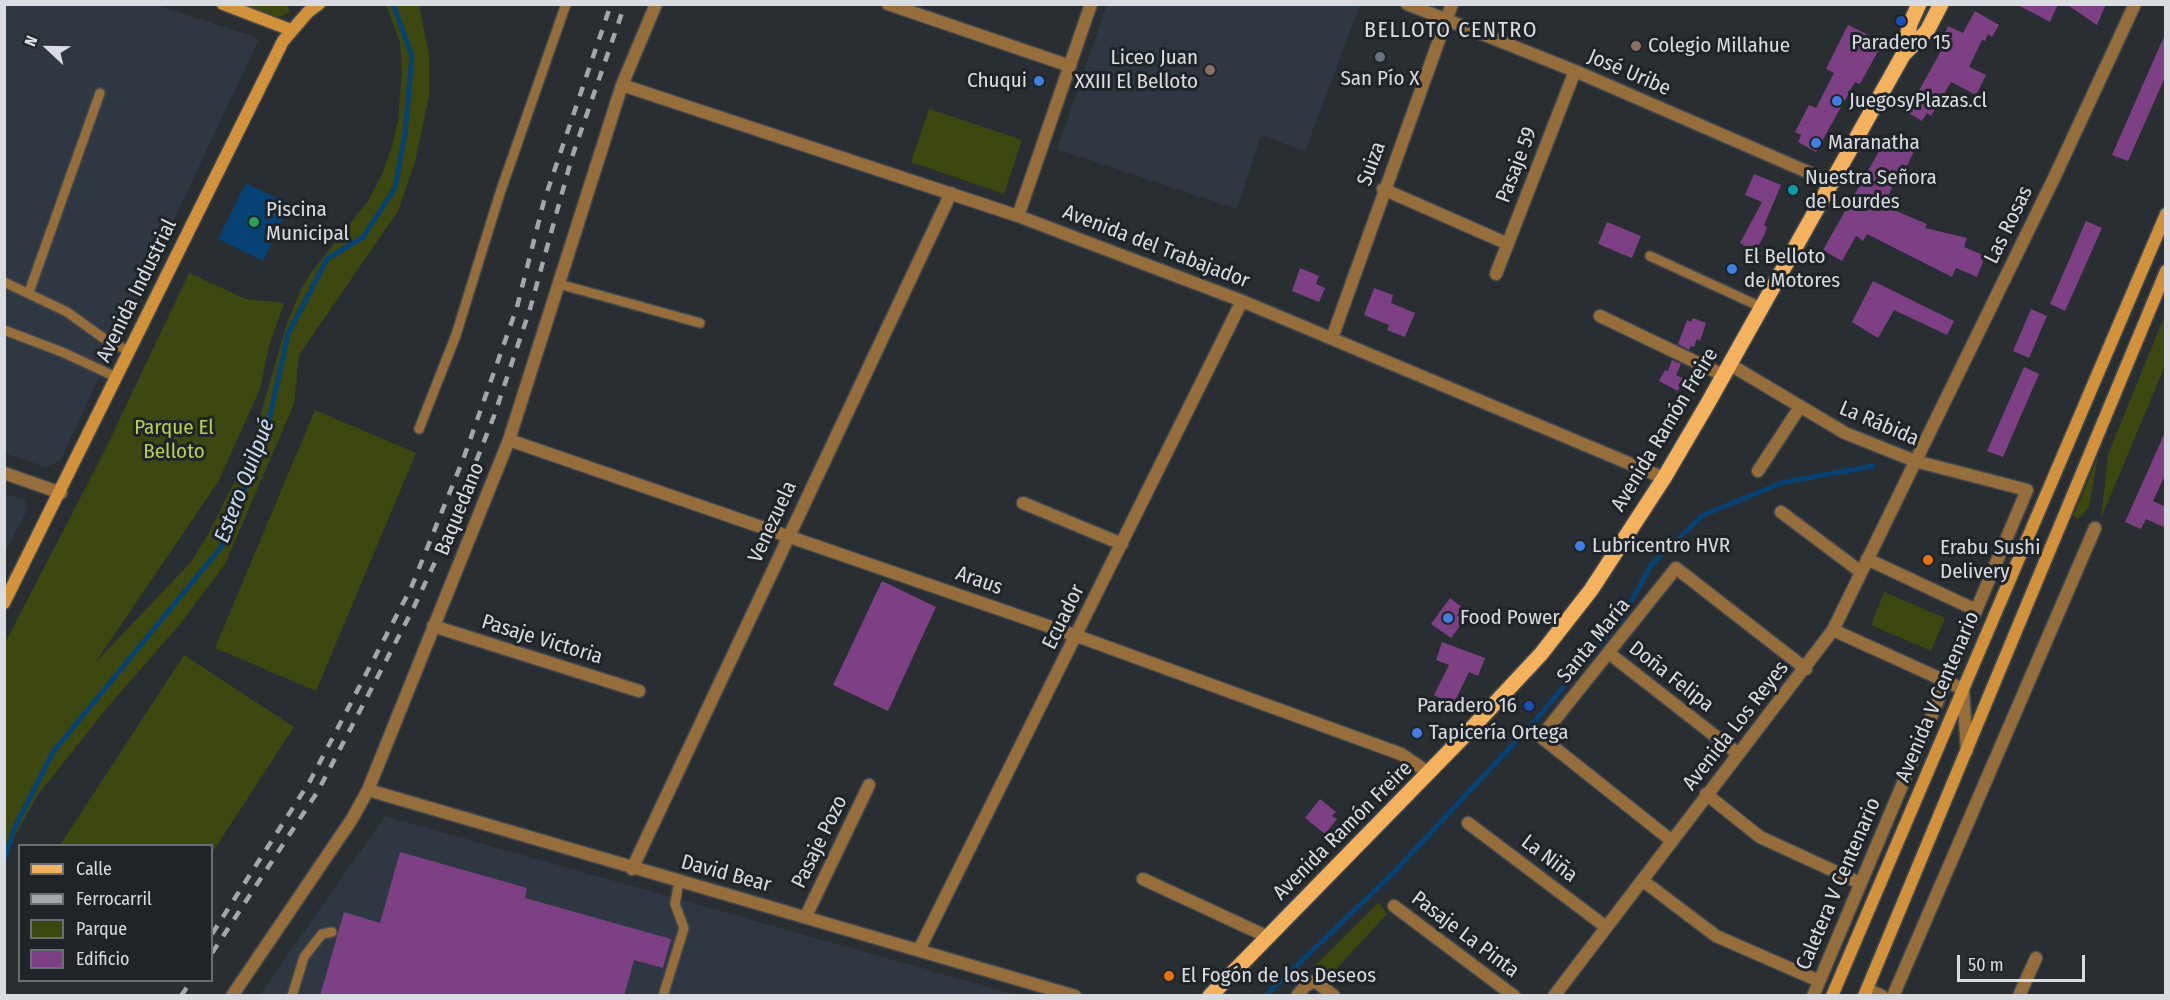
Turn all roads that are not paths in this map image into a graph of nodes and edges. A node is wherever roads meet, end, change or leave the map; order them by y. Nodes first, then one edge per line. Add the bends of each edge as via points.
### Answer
1 (223, 4) edge
2 (567, 4) edge
3 (656, 4) edge
4 (888, 4) edge
5 (1091, 4) edge
6 (1407, 4) edge
7 (1452, 4) edge
8 (1919, 4) edge
9 (1941, 4) edge
10 (2135, 4) edge
11 (309, 7) edge
12 (1446, 19) junction
13 (291, 30) junction
14 (1903, 55) junction
15 (1070, 66) junction
16 (1575, 71) junction
17 (622, 85) junction
18 (100, 93) dead end
19 (1833, 183) junction
20 (1383, 189) junction
21 (951, 193) junction
22 (2166, 214) edge
23 (1018, 216) junction
24 (1508, 244) junction
25 (1650, 256) dead end
26 (2166, 271) edge
27 (1496, 274) dead end
28 (4, 282) edge
29 (559, 284) junction
30 (29, 292) junction
31 (1242, 301) junction
32 (1761, 308) junction
33 (1600, 316) dead end
34 (700, 324) dead end
35 (4, 330) edge
36 (1332, 338) junction
37 (129, 351) junction
38 (1726, 369) junction
39 (116, 377) junction
40 (1800, 406) junction
41 (419, 429) dead end
42 (509, 440) junction
43 (1916, 461) junction
44 (1758, 471) dead end
45 (4, 473) edge
46 (1664, 478) junction
47 (2027, 490) joint
48 (61, 493) junction
49 (1023, 503) dead end
50 (1781, 512) dead end
51 (2095, 528) dead end
52 (788, 534) junction
53 (1122, 544) junction
54 (1867, 559) junction
55 (1861, 572) junction
56 (4, 603) edge
57 (1976, 610) junction
58 (433, 626) junction
59 (1833, 630) junction
60 (1077, 636) junction
61 (1610, 654) junction
62 (1806, 669) junction
63 (1946, 681) junction
64 (1963, 689) junction
65 (639, 691) dead end
66 (1967, 751) junction
67 (1737, 753) junction
68 (1429, 773) junction
69 (869, 785) dead end
70 (368, 790) junction
71 (1706, 794) junction
72 (1468, 823) dead end
73 (1672, 841) junction
74 (632, 869) junction
75 (1143, 879) dead end
76 (1642, 880) junction
77 (679, 881) junction
78 (1860, 884) junction
79 (1394, 906) dead end
80 (806, 915) junction
81 (1606, 927) junction
82 (332, 932) dead end
83 (1268, 937) junction
84 (919, 950) junction
85 (2036, 958) dead end
86 (1819, 981) junction
87 (1866, 992) edge
88 (232, 996) edge
89 (292, 996) edge
90 (663, 996) edge
91 (1075, 996) edge
92 (1210, 996) edge
93 (1297, 996) edge
94 (1334, 996) edge
95 (1514, 996) edge
96 (1554, 996) edge
97 (1813, 996) edge
98 (1832, 996) edge
99 (1882, 996) edge
100 (1893, 996) edge
101 (2019, 996) edge

1 - 13 main road
2 - 41 lane via 500,193 456,335
3 - 17 street, Baquedano
4 - 15 street
5 - 15 street
6 - 12 street, José Uribe
7 - 12 street, Suiza
8 - 14 main road, Avenida Ramón Freire
9 - 14 main road, Avenida Ramón Freire via 1927,32
10 - 43 street, Las Rosas
11 - 13 main road, Avenida Industrial
12 - 16 street, José Uribe
12 - 20 street, Suiza
13 - 37 main road, Avenida Industrial
14 - 19 main road, Avenida Ramón Freire
15 - 23 street
16 - 19 street, José Uribe
16 - 24 street, Pasaje 59
17 - 21 street, Avenida del Trabajador
17 - 29 street, Baquedano
18 - 30 lane
19 - 32 main road, Avenida Ramón Freire
20 - 24 street
20 - 36 street, Suiza
21 - 23 street, Avenida del Trabajador
21 - 52 street, Venezuela
22 - 64 main road, Avenida V Centenario
23 - 31 street, Avenida del Trabajador
24 - 27 street, Pasaje 59
25 - 32 lane
26 - 66 main road
28 - 30 lane
29 - 34 lane
29 - 42 street, Baquedano
30 - 37 lane
31 - 36 street, Avenida del Trabajador
31 - 53 street, Ecuador
32 - 38 main road, Avenida Ramón Freire
33 - 38 street, La Rábida
35 - 39 lane
36 - 46 street, Avenida del Trabajador
37 - 39 main road, Avenida Industrial
38 - 40 street, La Rábida
38 - 46 main road, Avenida Ramón Freire
39 - 48 main road, Avenida Industrial
40 - 43 street, La Rábida via 1845,433
40 - 44 street
42 - 52 street, Araus
42 - 58 street, Baquedano
43 - 47 street, La Rábida
43 - 54 street, Avenida Los Reyes
45 - 48 street
46 - 68 main road, Avenida Ramón Freire via 1591,590 1541,654
47 - 57 street, Caletera V Centenario
48 - 56 main road, Avenida Industrial
49 - 53 street
50 - 55 street
51 - 100 street
52 - 60 street, Araus
52 - 74 street, Venezuela
53 - 60 street, Ecuador
54 - 55 street, Avenida Los Reyes
54 - 57 street
55 - 59 street, Avenida Los Reyes
57 - 63 street, Caletera V Centenario
58 - 65 street, Pasaje Victoria
58 - 70 street, Baquedano
59 - 62 street, Avenida Los Reyes
59 - 63 street
60 - 68 street, Araus via 1401,754
60 - 84 street, Ecuador
61 - 62 street, Santa María via 1676,568
61 - 67 street, Doña Felipa
61 - 73 street, Santa María via 1541,737
62 - 67 street, Avenida Los Reyes
63 - 64 street
63 - 78 street, Caletera V Centenario
64 - 66 street
64 - 98 main road, Avenida V Centenario
66 - 87 main road
67 - 71 street, Avenida Los Reyes
68 - 83 main road, Avenida Ramón Freire
69 - 80 street, Pasaje Pozo
70 - 74 street, David Bear
70 - 88 street, Baquedano
71 - 73 street, Avenida Los Reyes
71 - 78 street via 1760,837
72 - 81 street, La Niña
73 - 76 street, Avenida Los Reyes
74 - 77 street, David Bear
75 - 83 street
76 - 81 street, Avenida Los Reyes
76 - 86 street via 1716,936
77 - 80 street, David Bear
77 - 90 lane via 675,904 684,928
78 - 86 street, Caletera V Centenario
79 - 95 street, Pasaje La Pinta
80 - 84 street, David Bear
81 - 96 street, Avenida Los Reyes
82 - 89 lane via 322,934 304,957
83 - 92 main road, Avenida Ramón Freire
84 - 91 street, David Bear
85 - 101 street
86 - 97 street, Caletera V Centenario
87 - 99 street
93 - 94 street via 1315,981

